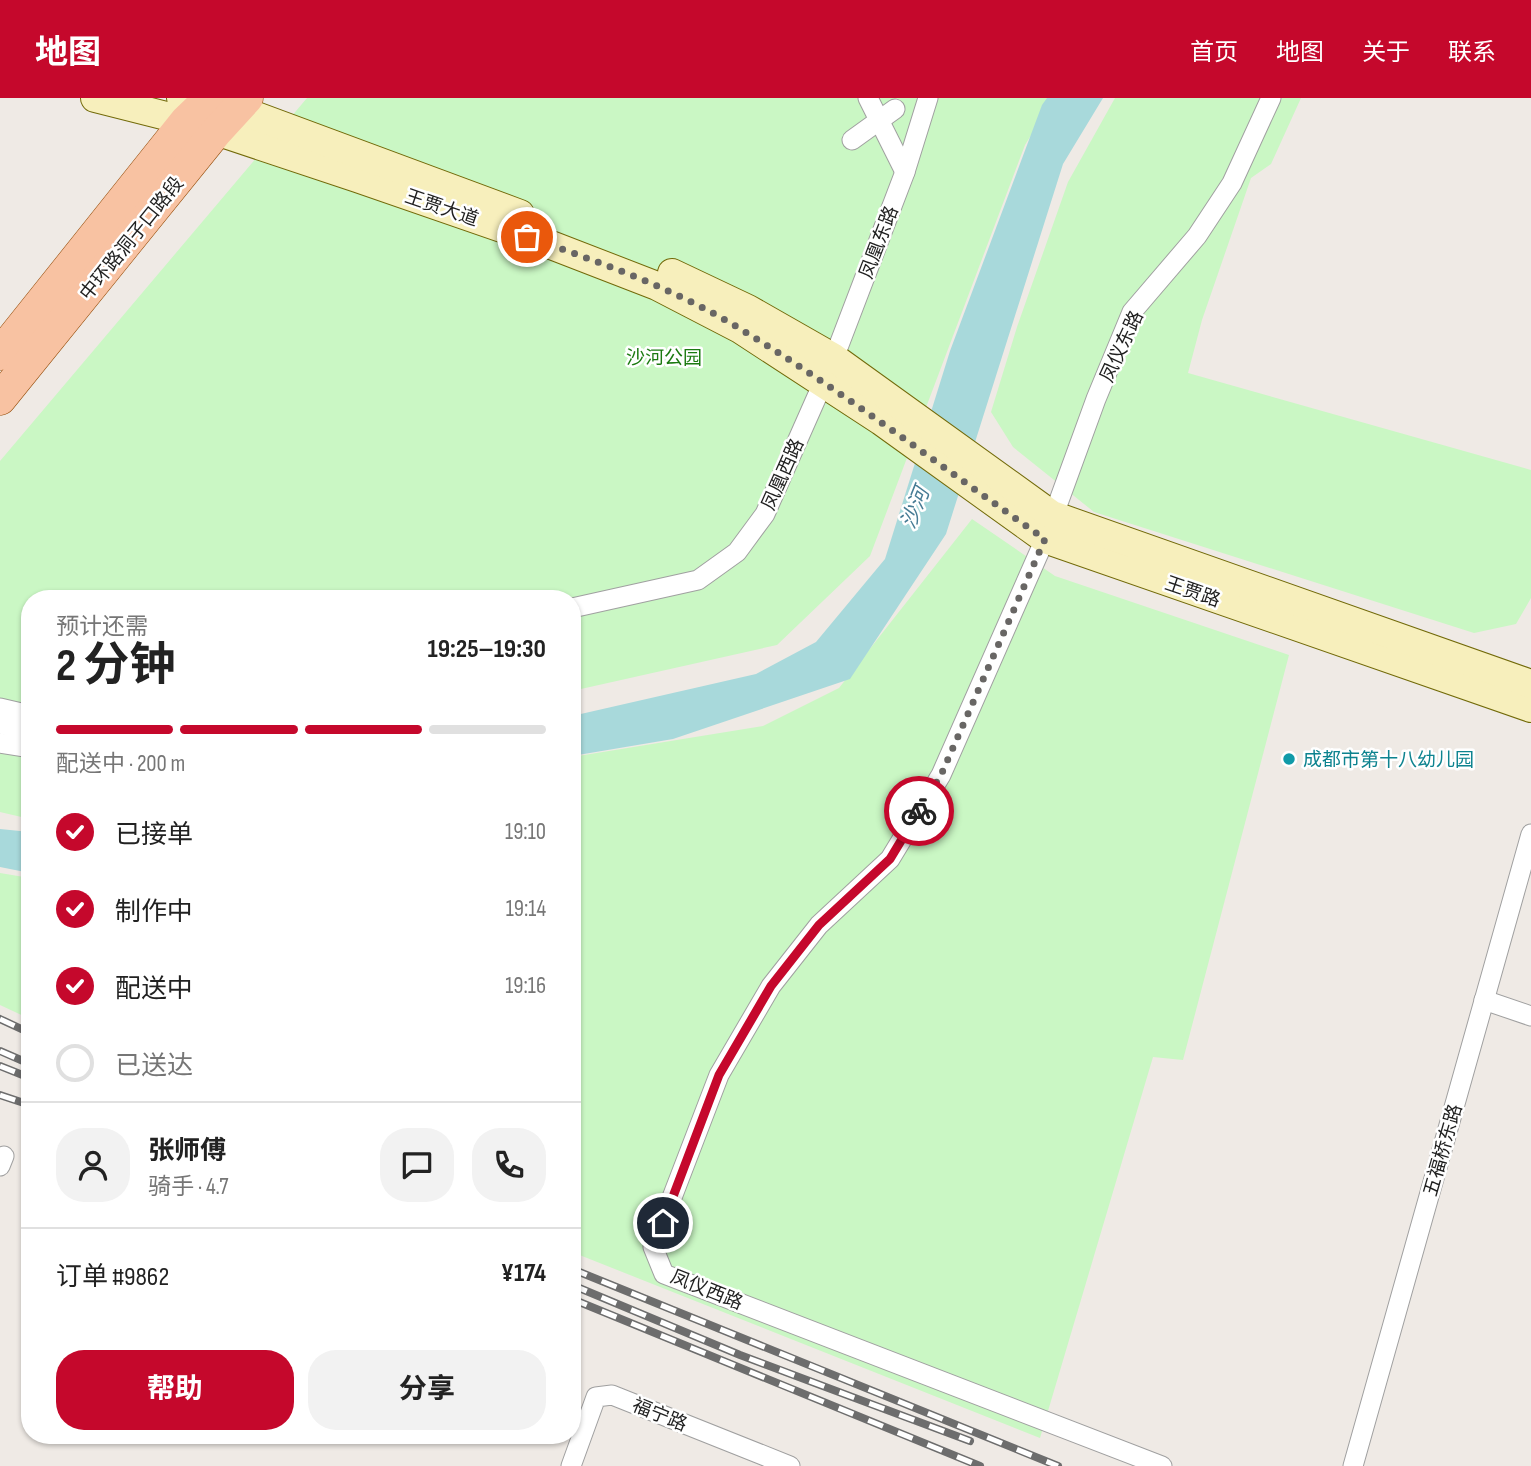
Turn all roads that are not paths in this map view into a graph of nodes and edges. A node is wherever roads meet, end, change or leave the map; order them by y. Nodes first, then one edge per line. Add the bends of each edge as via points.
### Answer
1 (95, 98) edge
2 (868, 98) edge
3 (928, 98) edge
4 (1271, 98) edge
5 (211, 105) edge
6 (888, 109) edge
7 (216, 132) junction
8 (916, 136) junction
9 (852, 140) dead end
10 (905, 172) junction
11 (828, 371) junction
12 (5, 377) edge
13 (886, 409) joint
14 (1048, 527) junction
15 (581, 606) edge
16 (1531, 684) edge
17 (0, 708) edge
18 (1531, 708) edge
19 (21, 713) edge
20 (0, 724) edge
21 (21, 730) edge
22 (0, 743) edge
23 (21, 746) edge
24 (1531, 834) edge
25 (1484, 1000) junction
26 (1531, 1016) edge
27 (581, 1438) edge
28 (579, 1444) edge
29 (571, 1466) edge
30 (790, 1466) edge
31 (1162, 1466) edge
32 (1353, 1466) edge

1 - 5 main road, 王贾大道
2 - 6 street
3 - 8 street, 凤凰东路
4 - 14 street, 凤仪东路 via 1232,183 1197,236 1132,312
5 - 7 main road, 中环路洞子口路段
5 - 11 main road, 王贾大道 via 674,274 748,309
5 - 12 main road, 中环路洞子口路段
6 - 8 street
6 - 9 street
6 - 10 street
7 - 11 main road, 王贾大道 via 538,240 657,286
7 - 12 main road, 中环路洞子口路段
8 - 10 street, 凤凰东路
10 - 11 street, 凤凰东路
11 - 13 main road, 王贾大道
11 - 15 street, 凤凰西路 via 765,514 737,552 698,580
13 - 14 main road, 王贾路
14 - 16 main road, 王贾路
14 - 18 main road, 王贾路
14 - 31 street, 凤仪西路 via 941,775 890,859 819,925 771,986 719,1075 653,1247 664,1274
17 - 19 street
20 - 21 street
22 - 23 street
24 - 25 street, 五福桥东路
25 - 26 street
25 - 32 street, 五福桥东路
27 - 30 street, 福宁路 via 596,1397 612,1395
28 - 29 street, 福宁路

